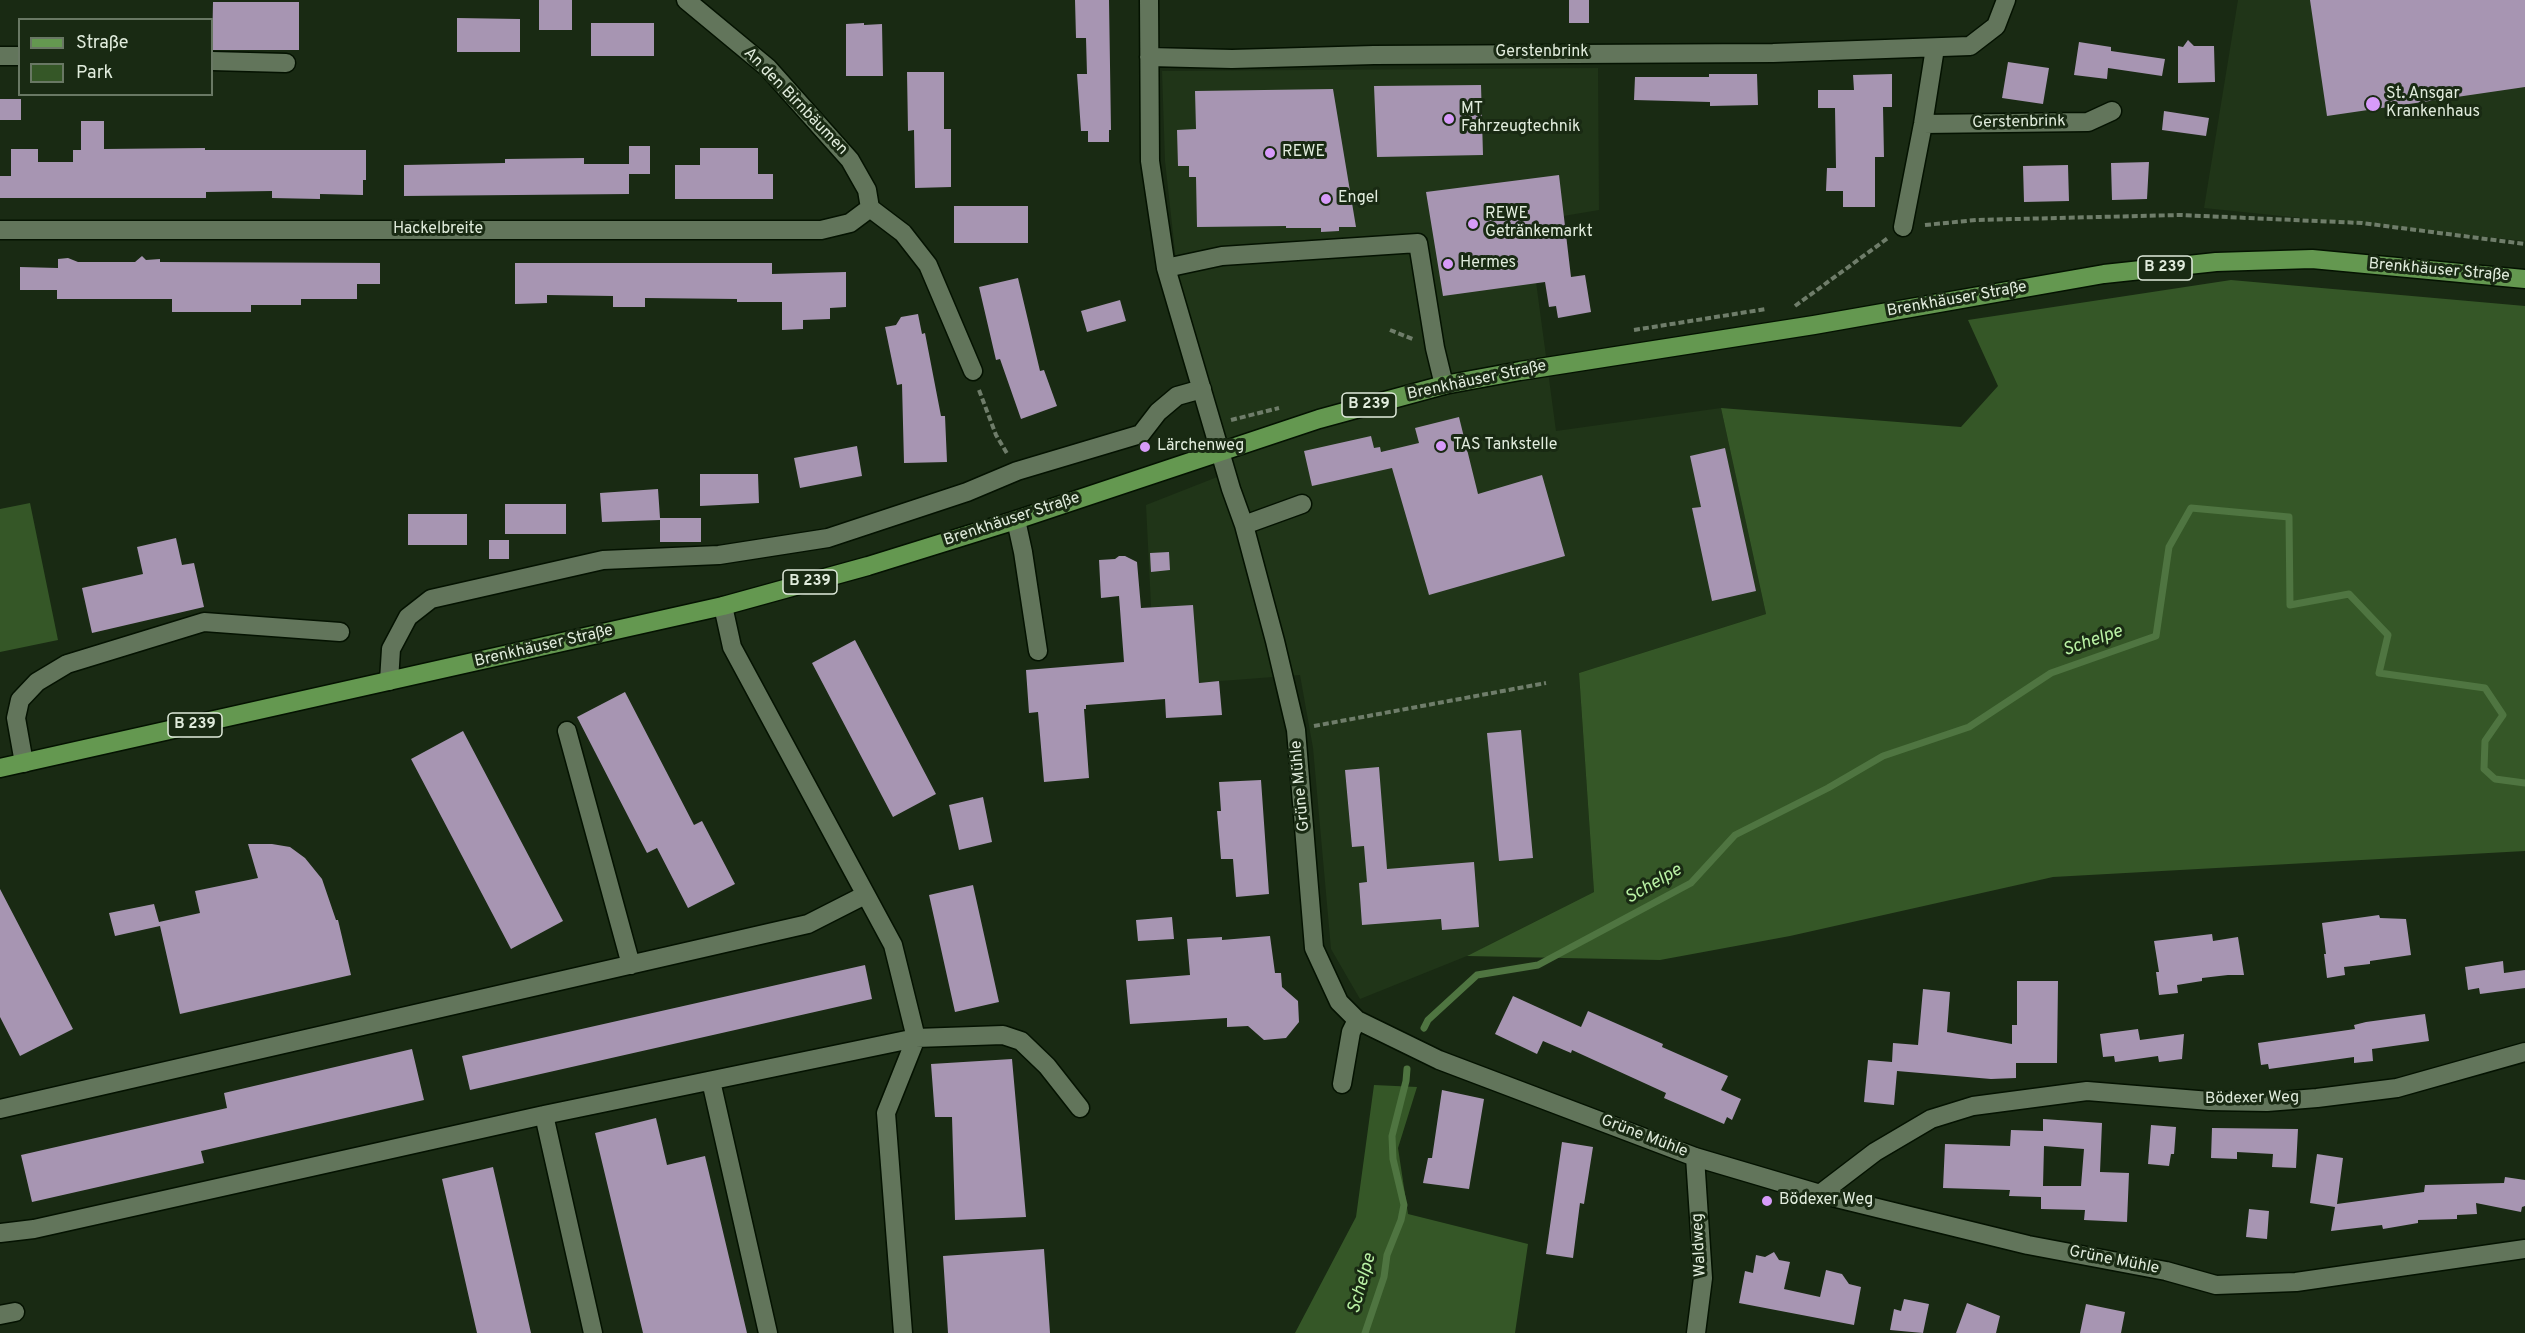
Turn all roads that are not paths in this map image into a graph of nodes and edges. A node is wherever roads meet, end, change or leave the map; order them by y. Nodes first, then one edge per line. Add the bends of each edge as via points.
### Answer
1 (686, 0) edge
2 (1149, 0) edge
3 (2006, 0) edge
4 (1935, 48) junction
5 (0, 56) edge
6 (18, 56) edge
7 (1149, 57) junction
8 (213, 61) edge
9 (286, 63) dead end
10 (2112, 111) dead end
11 (1923, 124) junction
12 (870, 208) junction
13 (1903, 227) road end
14 (0, 230) edge
15 (1166, 268) junction
16 (2525, 279) edge
17 (973, 371) road end
18 (1444, 386) junction
19 (1202, 388) junction
20 (1221, 452) junction
21 (1302, 504) dead end
22 (1016, 520) junction
23 (1244, 525) junction
24 (723, 606) junction
25 (340, 632) dead end
26 (1038, 651) dead end
27 (389, 681) junction
28 (567, 731) dead end
29 (24, 763) junction
30 (0, 768) edge
31 (865, 895) junction
32 (631, 965) junction
33 (1357, 1020) junction
34 (916, 1038) junction
35 (2525, 1053) edge
36 (711, 1081) junction
37 (1342, 1084) dead end
38 (1080, 1108) dead end
39 (0, 1109) edge
40 (544, 1115) junction
41 (1695, 1157) junction
42 (1820, 1194) junction
43 (0, 1233) edge
44 (2525, 1249) edge
45 (593, 1333) edge
46 (768, 1333) edge
47 (903, 1333) edge
48 (1696, 1333) edge

1 - 12 street, An den Birnbäumen via 768,68 850,160 867,190
2 - 7 street
3 - 4 street, Gerstenbrink via 1996,26 1970,46
4 - 7 street, Gerstenbrink via 1761,53
4 - 11 street
5 - 6 street
7 - 15 street via 1150,161
8 - 9 street
10 - 11 street, Gerstenbrink via 2088,122
11 - 13 street
12 - 14 street, Hackelbreite via 850,224 820,231
12 - 17 street via 903,233 928,265
15 - 18 street via 1222,256 1419,243
15 - 19 street
16 - 18 main road, Brenkhäuser Straße / B 239 via 2312,260 2216,262 2104,274 1814,325 1565,362
18 - 20 main road, Brenkhäuser Straße / B 239 via 1318,419
19 - 20 street
19 - 27 street via 1177,396 1158,412 1142,434 1017,471 967,492 828,538 719,555 603,560 431,599 408,617 391,649
20 - 22 main road, Brenkhäuser Straße / B 239
20 - 23 street, Grüne Mühle
21 - 23 street
22 - 24 main road, Brenkhäuser Straße / B 239
22 - 26 street
23 - 33 street, Grüne Mühle via 1296,730 1314,948 1339,1002
24 - 27 main road, Brenkhäuser Straße / B 239
24 - 31 street via 732,647
25 - 29 street via 204,622 67,664 37,682 20,700 16,718
27 - 29 main road, Brenkhäuser Straße / B 239
28 - 32 street
29 - 30 main road, Brenkhäuser Straße / B 239
31 - 32 street via 808,924
31 - 34 street via 893,945
32 - 39 street
33 - 37 street
33 - 41 street, Grüne Mühle via 1439,1060
34 - 36 street
34 - 38 street via 1003,1035 1021,1041
34 - 47 street via 886,1113
35 - 42 street, Bödexer Weg via 2397,1088 2307,1099 2210,1101 2087,1091 1973,1106 1931,1119 1875,1152
36 - 40 street
36 - 46 street
40 - 43 street via 34,1229
40 - 45 street
41 - 42 street, Grüne Mühle
41 - 48 street, Waldweg via 1703,1278
42 - 44 street, Grüne Mühle via 2028,1245 2166,1271 2216,1285 2296,1282

